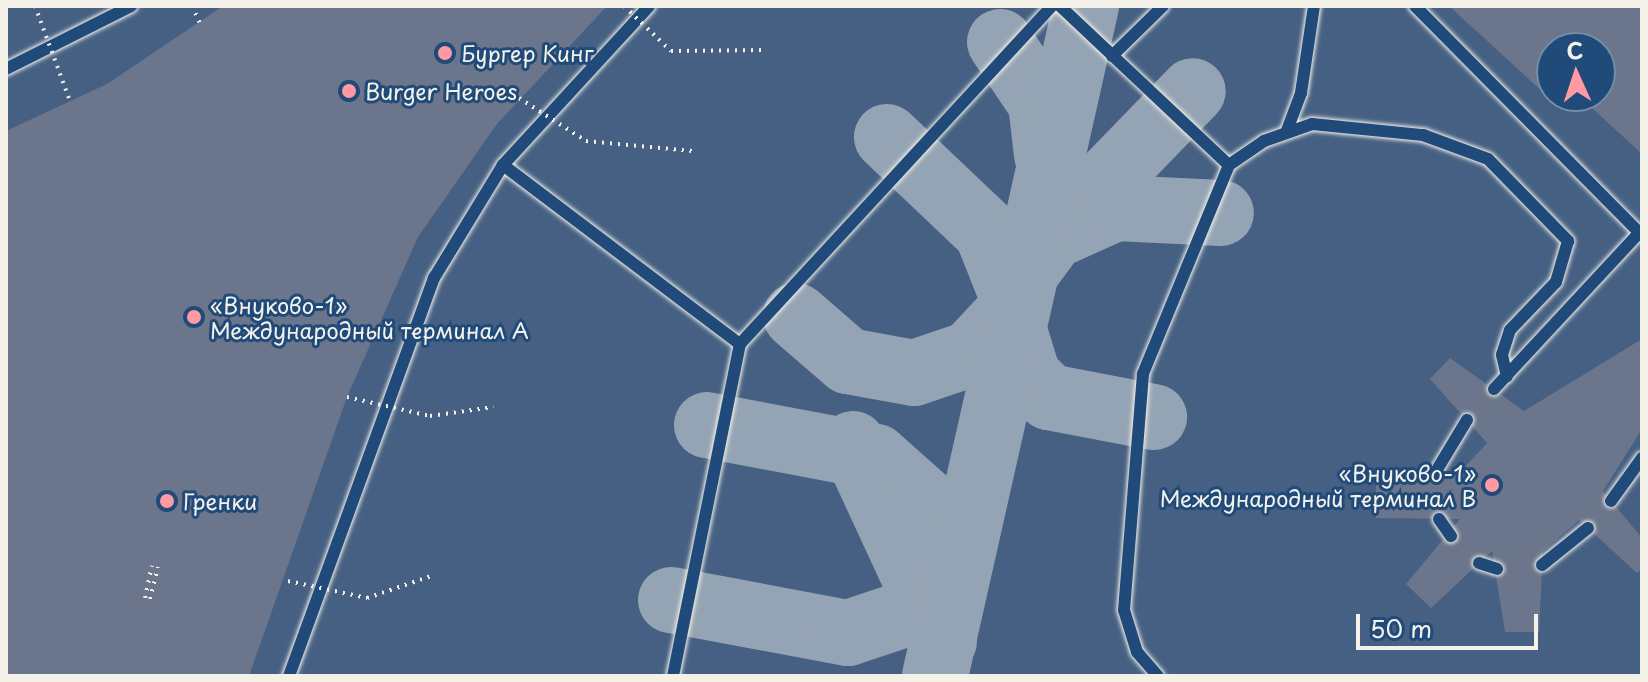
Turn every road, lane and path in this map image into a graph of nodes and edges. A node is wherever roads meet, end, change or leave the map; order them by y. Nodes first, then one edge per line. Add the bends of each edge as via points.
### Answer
1 (35, 6) edge
2 (131, 6) edge
3 (192, 6) edge
4 (624, 6) edge
5 (649, 6) edge
6 (1052, 6) edge
7 (1060, 6) edge
8 (1163, 6) edge
9 (1314, 6) edge
10 (1415, 6) edge
11 (200, 23) dead end
12 (767, 50) dead end
13 (1112, 56) junction
14 (6, 69) edge
15 (519, 98) dead end
16 (70, 101) dead end
17 (1286, 133) junction
18 (693, 151) dead end
19 (503, 165) junction
20 (1229, 165) junction
21 (1640, 234) edge
22 (740, 344) junction
23 (1507, 376) junction
24 (1494, 389) dead end
25 (347, 397) dead end
26 (493, 407) dead end
27 (1467, 420) dead end
28 (1642, 458) edge
29 (1435, 473) dead end
30 (1637, 475) edge
31 (1611, 501) dead end
32 (1439, 519) dead end
33 (1588, 528) dead end
34 (1451, 536) dead end
35 (1479, 563) dead end
36 (1542, 565) dead end
37 (155, 567) dead end
38 (1497, 569) dead end
39 (434, 575) dead end
40 (288, 581) dead end
41 (148, 598) dead end
42 (289, 676) edge
43 (673, 676) edge
44 (1158, 676) edge

1 - 16 path, bridge
2 - 14 lane
3 - 11 path
4 - 12 path, bridge via 671,51
5 - 19 lane
6 - 22 lane
7 - 13 lane
8 - 13 lane
9 - 17 lane via 1301,93
10 - 21 lane
13 - 20 lane
15 - 18 path, bridge via 586,141
17 - 20 lane
17 - 23 lane via 1312,124 1367,125 1448,140 1488,159 1556,222 1568,241 1565,266 1510,330 1502,355
19 - 22 lane
19 - 42 lane via 434,278
20 - 44 lane via 1158,327 1139,401 1124,610 1137,652
21 - 23 lane
22 - 43 lane
23 - 24 lane
25 - 26 path, bridge via 430,416
27 - 29 lane
28 - 30 lane
30 - 31 lane
32 - 34 lane
33 - 36 lane
35 - 38 lane
37 - 41 path
39 - 40 path, bridge via 367,598

